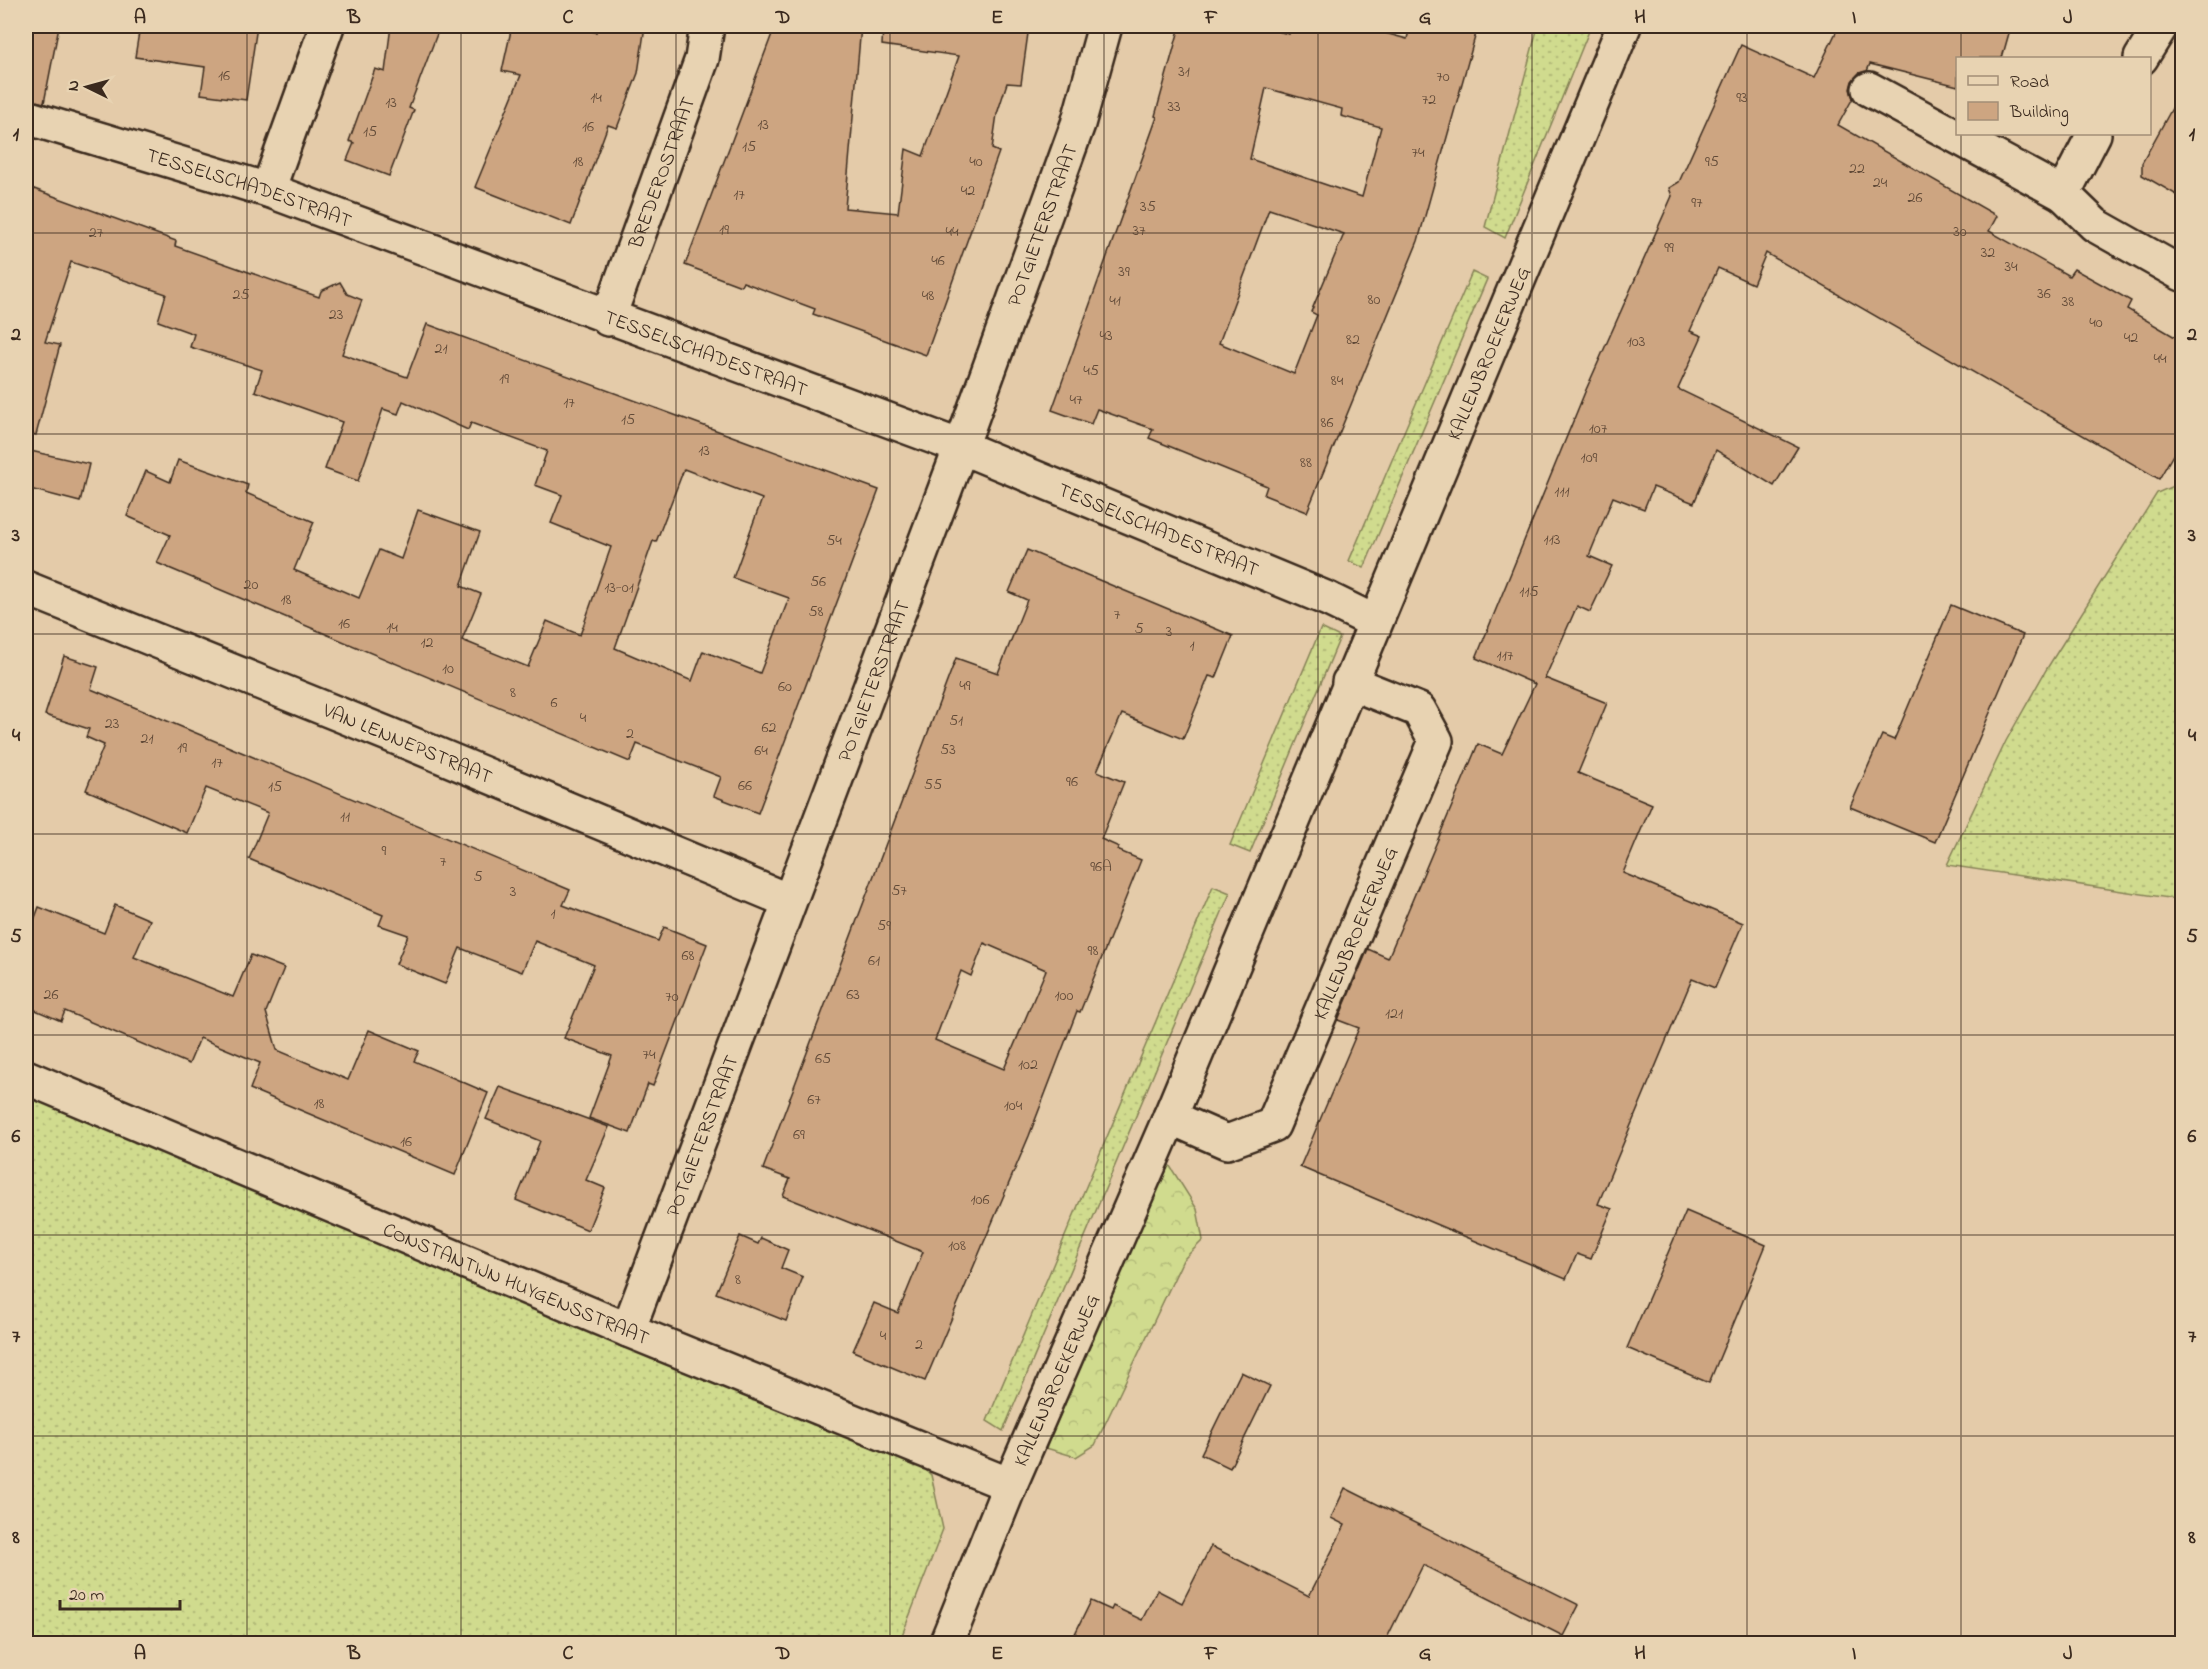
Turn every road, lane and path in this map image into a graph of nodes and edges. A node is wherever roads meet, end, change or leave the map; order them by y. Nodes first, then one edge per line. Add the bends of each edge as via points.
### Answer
1 (327, 26) edge
2 (707, 26) edge
3 (1105, 26) edge
4 (1624, 26) edge
5 (2161, 26) edge
6 (2142, 57) edge
7 (1869, 89) dead end
8 (26, 117) edge
9 (2093, 135) edge
10 (268, 190) junction
11 (2063, 194) junction
12 (2182, 274) edge
13 (608, 319) junction
14 (961, 447) junction
15 (26, 588) edge
16 (1375, 622) junction
17 (1349, 682) junction
18 (789, 901) junction
19 (26, 1077) edge
20 (1170, 1117) junction
21 (628, 1330) junction
22 (1010, 1485) junction
23 (946, 1644) edge

1 - 10 street
2 - 13 street, BREDEROSTRAAT via 702,59
3 - 14 street, POTGIETERSTRAAT via 1078,124
4 - 16 street, KALLENBROEKERWEG
5 - 6 street
7 - 11 street
8 - 10 street, TESSELSCHADESTRAAT
9 - 11 street
10 - 13 street, TESSELSCHADESTRAAT
11 - 12 street via 2095,225
13 - 14 street, TESSELSCHADESTRAAT
14 - 16 street, TESSELSCHADESTRAAT
14 - 18 street, POTGIETERSTRAAT
15 - 18 street, VAN LENNEPSTRAAT
16 - 17 street, KALLENBROEKERWEG
17 - 20 street, KALLENBROEKERWEG
17 - 20 street, KALLENBROEKERWEG via 1419,710 1436,741 1273,1125 1227,1142
18 - 21 street, POTGIETERSTRAAT
19 - 21 street, CONSTANTIJN HUYGENSSTRAAT
20 - 22 street, KALLENBROEKERWEG
21 - 22 street, CONSTANTIJN HUYGENSSTRAAT
22 - 23 street, KALLENBROEKERWEG

